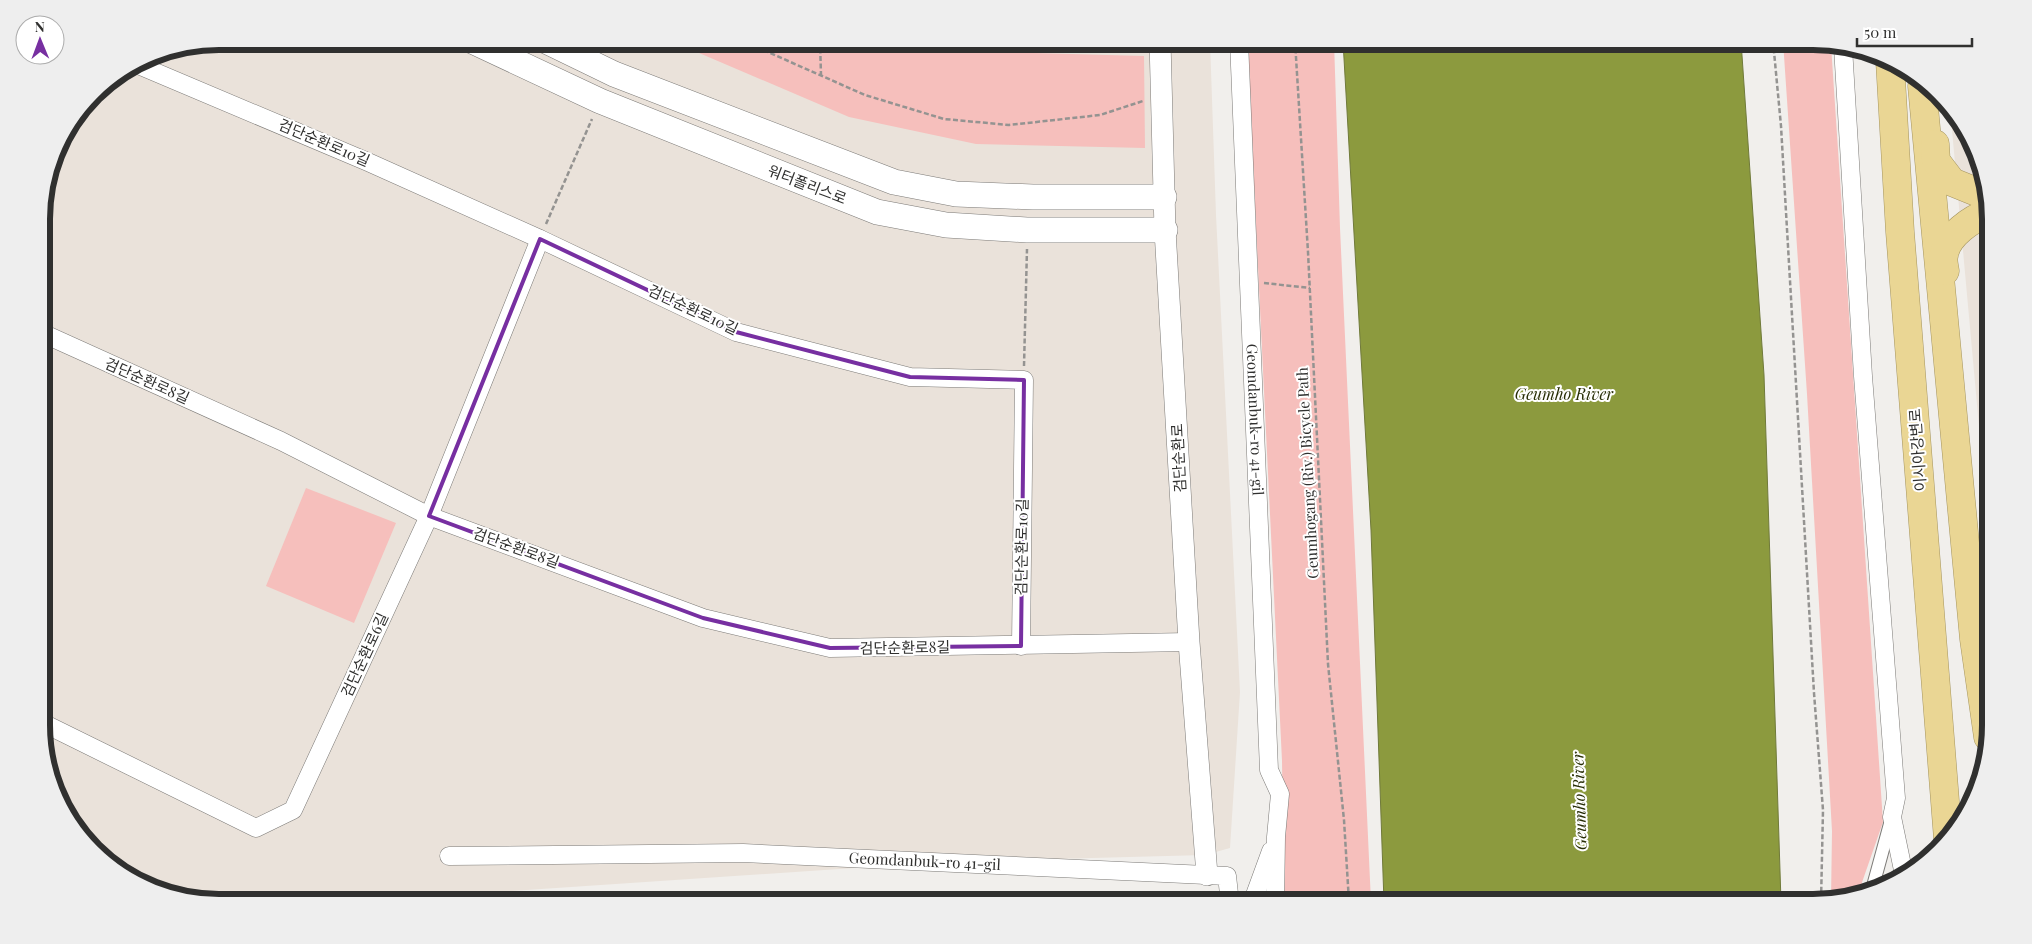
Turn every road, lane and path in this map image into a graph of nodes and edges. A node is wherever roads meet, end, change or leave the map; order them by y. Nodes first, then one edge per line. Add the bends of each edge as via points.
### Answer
1 (491, 50) edge
2 (565, 50) edge
3 (762, 50) edge
4 (820, 50) edge
5 (1160, 50) edge
6 (1239, 50) edge
7 (1296, 50) edge
8 (1774, 50) edge
9 (1843, 53) edge
10 (144, 67) edge
11 (1891, 69) edge
12 (820, 76) junction
13 (1922, 90) edge
14 (1162, 95) junction
15 (1930, 97) edge
16 (600, 101) junction
17 (1898, 184) junction
18 (1980, 193) edge
19 (1164, 197) junction
20 (1981, 203) edge
21 (1932, 205) junction
22 (1982, 216) edge
23 (1027, 230) junction
24 (1165, 230) junction
25 (1900, 232) junction
26 (540, 239) junction
27 (1249, 281) junction
28 (1310, 288) junction
29 (50, 337) edge
30 (1946, 349) junction
31 (1024, 380) junction
32 (430, 516) junction
33 (1189, 642) junction
34 (1020, 646) junction
35 (1982, 695) edge
36 (50, 726) edge
37 (1892, 818) junction
38 (1947, 828) edge
39 (1276, 837) junction
40 (449, 856) dead end
41 (1901, 869) edge
42 (1207, 875) junction
43 (1874, 882) edge
44 (1229, 894) edge
45 (1255, 894) edge
46 (1275, 894) edge
47 (1349, 894) edge
48 (1821, 894) edge

1 - 16 main road, 워터폴리스로
2 - 19 main road via 614,74 894,182 956,194
3 - 12 path
4 - 12 path
5 - 14 street, 검단순환로
6 - 27 street, Geomdanbuk-ro 41-gil
7 - 28 path, Geumhogang (Riv.) Bicycle Path
8 - 48 path via 1823,810
9 - 37 street via 1863,376 1896,798
10 - 26 street, 검단순환로10길
11 - 17 highway, 이시아강변로
12 - 14 path via 865,95 944,119 1009,125 1100,115
13 - 21 highway
14 - 19 street, 검단순환로
15 - 18 highway via 1936,160 1952,182
16 - 23 main road, 워터폴리스로 via 877,212 946,225
16 - 26 path
17 - 21 highway via 1912,200
17 - 25 highway, 이시아강변로
19 - 24 street, 검단순환로
20 - 21 highway
21 - 25 highway via 1920,209
21 - 30 highway
22 - 30 highway via 1951,238 1944,254 1950,331
23 - 24 main road, 워터폴리스로
23 - 31 path
24 - 33 street, 검단순환로
25 - 38 highway, 이시아강변로
26 - 31 street, 검단순환로10길 via 736,332 910,377
26 - 32 street, 검단순환로6길
27 - 28 path
27 - 39 street, Geomdanbuk-ro 41-gil via 1269,770 1280,794
28 - 47 path, Geumhogang (Riv.) Bicycle Path via 1328,664
29 - 32 street, 검단순환로8길 via 281,441
30 - 35 highway
31 - 34 street, 검단순환로10길
32 - 34 street, 검단순환로8길 via 703,618 830,648
32 - 36 street, 검단순환로6길 via 293,810 256,828
33 - 34 street, 검단순환로8길
33 - 42 street, 검단순환로
37 - 41 street
37 - 43 street
39 - 45 street
39 - 46 street
40 - 42 street, Geomdanbuk-ro 41-gil via 743,852
42 - 44 street, Geomdanbuk-ro 41-gil via 1227,876

